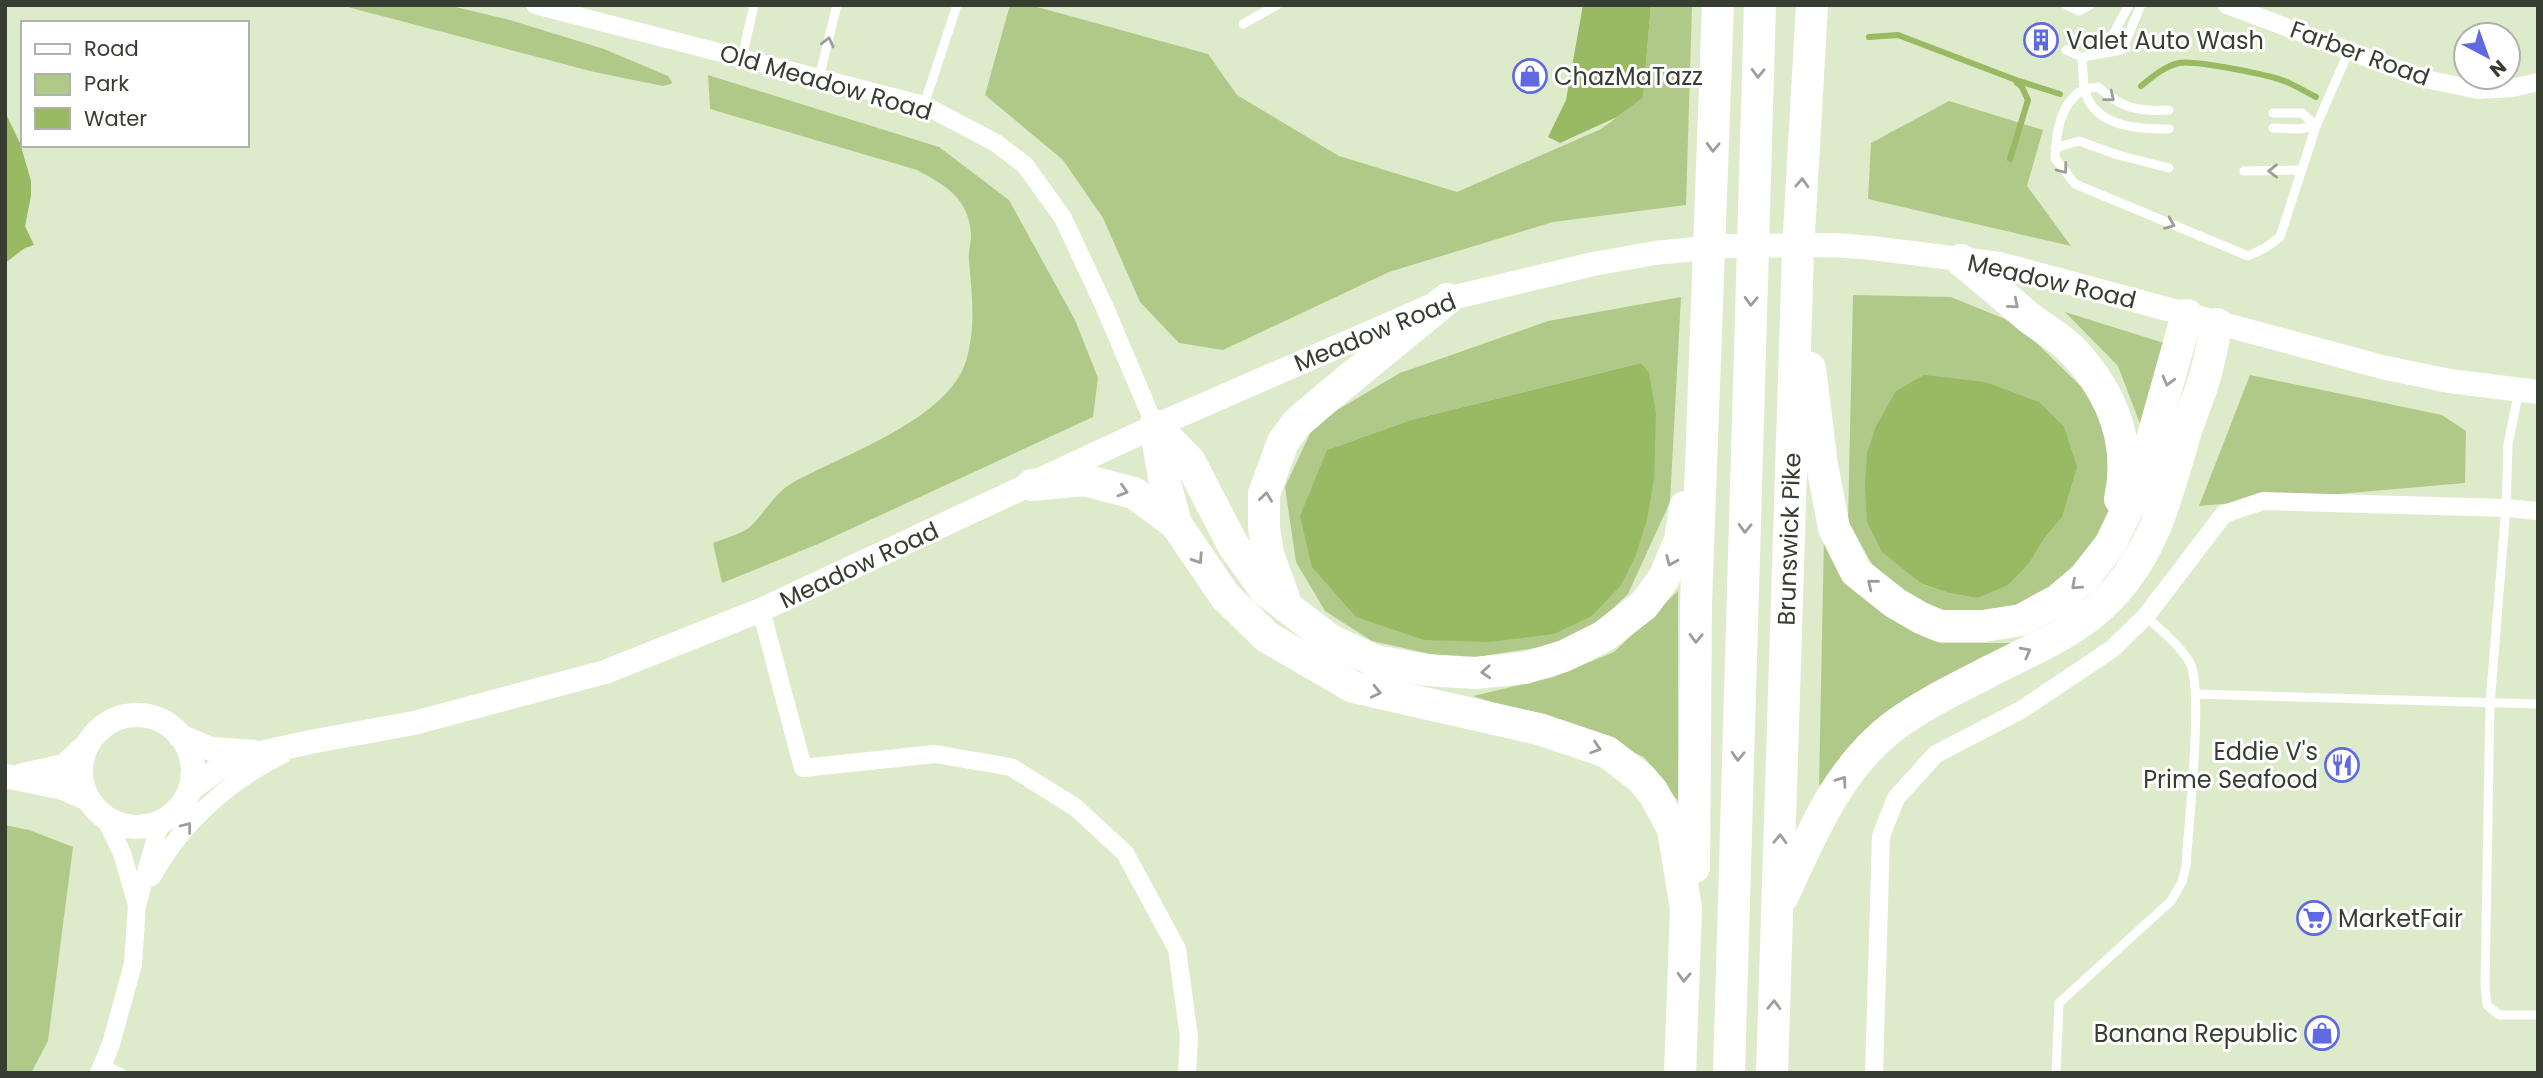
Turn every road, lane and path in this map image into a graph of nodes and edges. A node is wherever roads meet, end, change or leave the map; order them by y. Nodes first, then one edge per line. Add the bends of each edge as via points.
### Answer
1 (754, 5) edge
2 (837, 5) edge
3 (957, 5) edge
4 (1277, 5) edge
5 (1718, 5) edge
6 (1760, 5) edge
7 (1812, 5) edge
8 (2066, 5) edge
9 (2090, 5) edge
10 (2129, 5) edge
11 (2141, 5) edge
12 (2227, 5) edge
13 (543, 6) edge
14 (2254, 10) edge
15 (1243, 24) dead end
16 (2066, 50) dead end
17 (2349, 51) junction
18 (2103, 53) junction
19 (2082, 57) junction
20 (742, 58) junction
21 (819, 78) junction
22 (2538, 82) edge
23 (2084, 89) junction
24 (924, 105) junction
25 (2169, 110) dead end
26 (2273, 113) dead end
27 (2316, 126) junction
28 (2273, 128) dead end
29 (2169, 129) dead end
30 (2055, 148) junction
31 (2169, 168) dead end
32 (2301, 170) junction
33 (2244, 171) dead end
34 (1798, 251) junction
35 (1961, 260) junction
36 (1447, 299) junction
37 (2187, 315) junction
38 (2217, 324) junction
39 (2528, 391) edge
40 (1704, 398) junction
41 (1155, 426) junction
42 (1032, 485) junction
43 (2506, 508) junction
44 (2538, 511) edge
45 (1176, 524) junction
46 (2110, 545) junction
47 (761, 610) junction
48 (1289, 610) junction
49 (2146, 616) junction
50 (2196, 694) junction
51 (2490, 704) junction
52 (2538, 704) edge
53 (180, 736) junction
54 (310, 741) junction
55 (88, 744) junction
56 (265, 752) junction
57 (10, 776) edge
58 (190, 789) junction
59 (88, 799) junction
60 (169, 817) junction
61 (105, 818) junction
62 (137, 905) junction
63 (1778, 907) junction
64 (1686, 909) junction
65 (2538, 1015) edge
66 (101, 1068) edge
67 (122, 1073) edge
68 (1187, 1073) edge
69 (1680, 1073) edge
70 (1729, 1073) edge
71 (1772, 1073) edge
72 (1874, 1073) edge
73 (2056, 1073) edge

1 - 20 lane
21 -> 2 lane
3 - 24 lane
4 - 15 lane
5 -> 40 highway
6 -> 70 highway, Brunswick Pike
34 -> 7 highway, Brunswick Pike
8 - 9 lane via 2079,11
10 - 18 lane
11 - 18 lane via 2122,50
12 - 14 street, Farber Road
13 - 20 street, Old Meadow Road
14 - 17 street, Farber Road
16 - 19 lane
17 - 22 street, Farber Road via 2421,78 2479,90
17 - 27 lane
18 - 19 lane
19 - 23 lane
20 - 21 street, Old Meadow Road
21 - 24 street, Old Meadow Road
23 -> 25 lane via 2098,87 2118,104
23 - 29 lane via 2088,104 2108,120 2140,129
23 - 30 lane via 2072,96 2056,130
24 - 41 street, Old Meadow Road via 996,143 1025,165 1046,193 1078,249
26 - 27 lane via 2302,113
27 - 28 lane
27 - 32 lane
30 - 31 lane via 2079,141
30 -> 32 lane via 2054,158 2074,184 2248,256 2280,237
32 -> 33 lane
46 -> 34 highway via 2084,578 2058,600 2021,620 1983,626 1940,626 1921,618 1856,572 1833,528
63 -> 34 highway, Brunswick Pike
35 - 36 street, Meadow Road via 1872,248 1726,246 1593,264
35 - 37 street, Meadow Road via 2000,264
35 -> 46 highway via 2073,350 2101,386 2117,418 2124,451 2123,482
36 - 41 street, Meadow Road
48 -> 36 highway via 1268,554 1264,528 1264,494 1283,442 1297,423
37 - 38 street, Meadow Road
37 -> 46 highway via 2140,482
38 - 39 street, Meadow Road via 2382,367
63 -> 38 highway via 1827,802 1871,746 1921,708 2079,624 2104,604 2144,553 2165,506
39 - 43 lane via 2508,444
40 -> 48 highway via 1680,540 1664,578 1644,605 1604,636 1564,656 1525,668 1475,673 1426,670 1376,661 1330,640
40 -> 64 highway via 1693,892
41 - 42 street, Meadow Road
41 - 45 highway
41 - 48 highway via 1191,462 1233,545 1265,590
42 -> 45 highway via 1084,480 1121,490
42 - 47 street, Meadow Road
43 - 44 street
43 - 49 street via 2263,501 2224,514
43 - 51 lane
45 -> 64 highway via 1225,596 1267,638 1353,687 1539,729 1608,752 1641,778 1673,829
47 - 54 street, Meadow Road via 605,672 414,723
47 - 68 street via 803,768 935,754 1011,767 1075,807 1125,853 1177,949 1189,1037
49 - 50 lane via 2191,665
49 - 72 street via 2112,649 2021,710 1936,754 1896,798 1881,836
50 - 51 lane
50 - 73 lane via 2182,882 2171,901 2059,1003
51 - 52 lane
51 - 65 lane via 2487,1005 2499,1015
53 - 55 street, Meadow Road via 157,719 127,716 100,729
53 - 56 street, Meadow Road via 211,749
53 - 58 street via 193,770
54 - 56 street, Meadow Road
62 -> 54 street via 192,820 236,780
55 - 57 street, Meadow Road via 64,766
55 - 59 street via 81,762 81,781
56 - 58 street, Meadow Road via 220,768
57 - 59 street, Meadow Road
58 - 60 street, Meadow Road
59 - 61 street, Meadow Road
60 - 61 street via 137,827
60 - 62 street via 158,830
61 - 62 street via 122,853
62 - 66 street via 133,964
71 -> 63 highway, Brunswick Pike
64 -> 69 highway
66 - 67 lane

